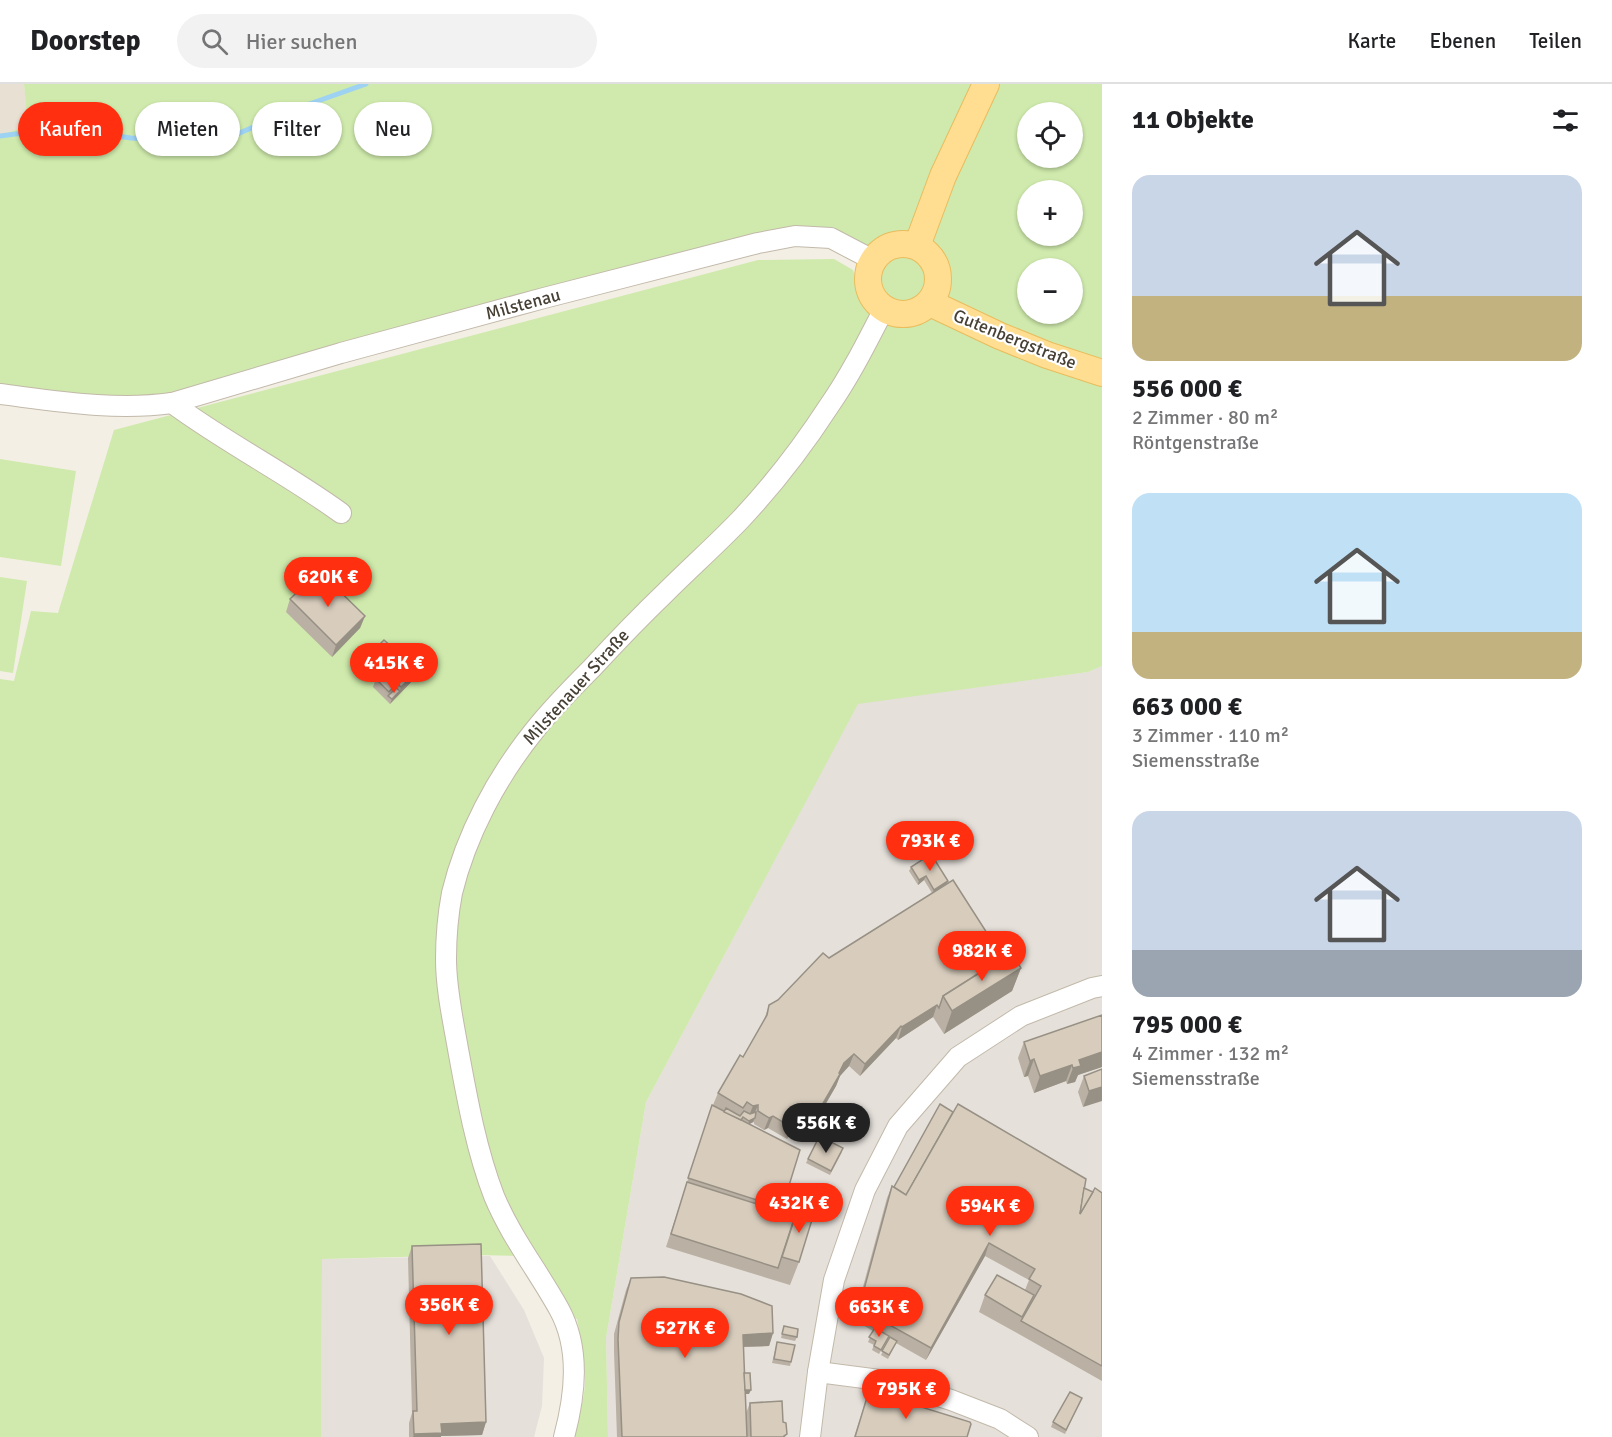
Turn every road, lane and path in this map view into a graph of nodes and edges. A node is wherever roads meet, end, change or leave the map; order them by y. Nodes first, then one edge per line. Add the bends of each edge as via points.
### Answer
1 (986, 84) edge
2 (917, 246) junction
3 (873, 260) junction
4 (930, 303) junction
5 (884, 309) junction
6 (1102, 373) edge
7 (0, 394) edge
8 (172, 403) junction
9 (341, 513) dead end
10 (1102, 986) edge
11 (818, 1372) junction
12 (564, 1437) edge
13 (810, 1437) edge
14 (1028, 1437) edge

1 - 2 main road via 943,176
2 - 3 main road via 892,245
2 - 4 main road via 933,260 938,272 938,285
3 - 5 main road via 867,279 869,291
3 - 8 street, Milstenau via 831,238 795,236 758,243 544,298
4 - 5 main road via 907,315
4 - 6 main road, Gutenbergstraße via 1000,336
5 - 12 street, Milstenauer Straße via 830,405 782,472 535,730 486,806 460,866 448,928 448,995 485,1170 525,1256 560,1311 573,1350 574,1381
7 - 8 street, Milstenau via 147,407
8 - 9 street
10 - 11 street via 1021,1016 958,1057 898,1126 865,1190 834,1280
11 - 13 street
11 - 14 street via 895,1382 1000,1419

